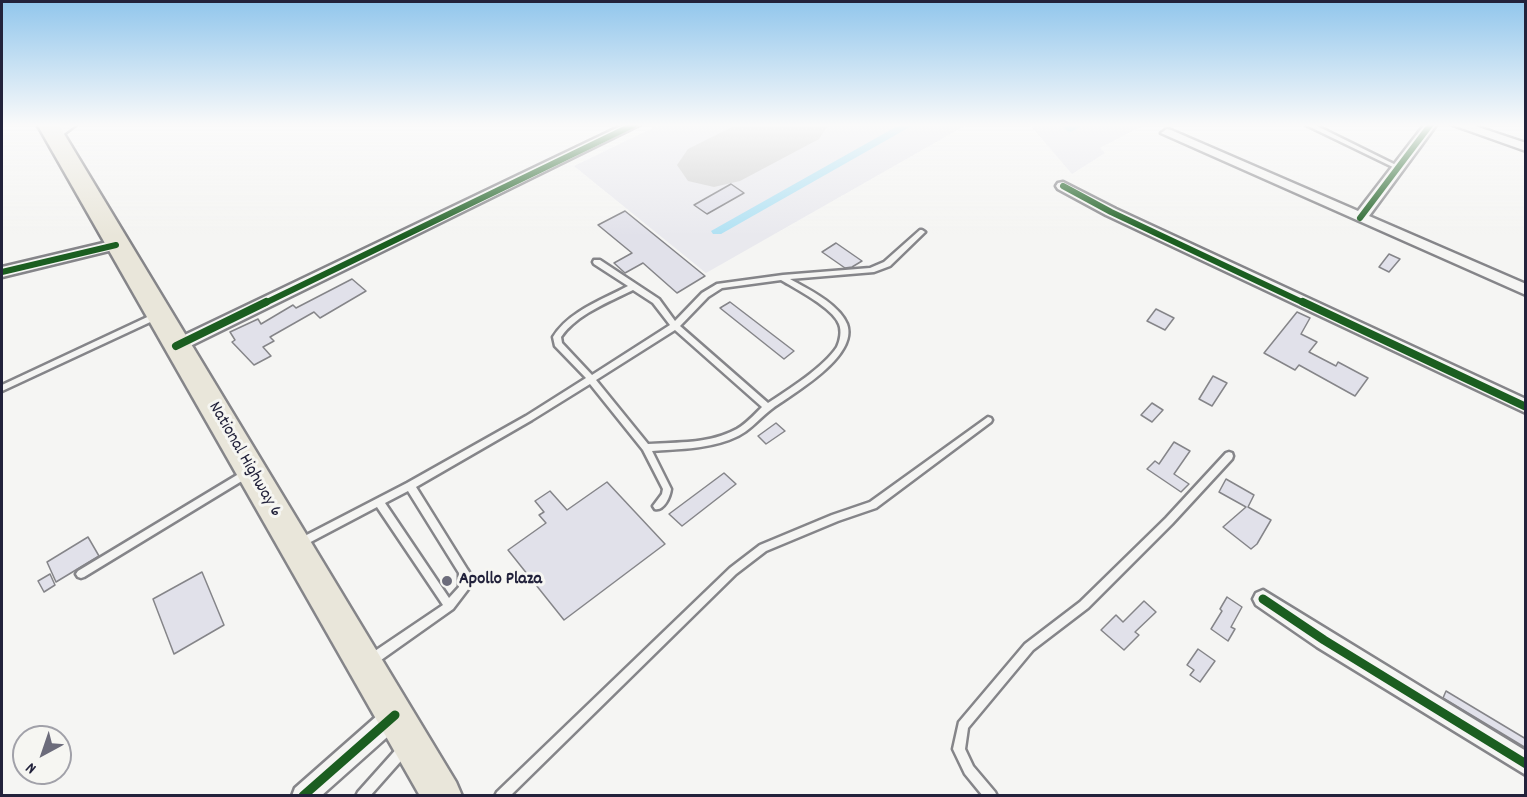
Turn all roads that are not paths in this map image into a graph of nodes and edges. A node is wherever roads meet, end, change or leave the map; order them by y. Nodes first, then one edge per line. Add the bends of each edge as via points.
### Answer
1 (74, 161) edge
2 (558, 161) edge
3 (1231, 161) edge
4 (1385, 161) edge
5 (1404, 161) edge
6 (1399, 168) junction
7 (1063, 186) dead end
8 (1360, 218) junction
9 (922, 232) dead end
10 (116, 245) junction
11 (597, 262) dead end
12 (2, 272) edge
13 (783, 277) junction
14 (634, 286) junction
15 (1526, 290) edge
16 (158, 314) junction
17 (675, 326) junction
18 (176, 346) junction
19 (591, 379) junction
20 (2, 388) edge
21 (768, 407) junction
22 (1526, 407) edge
23 (988, 420) dead end
24 (646, 448) junction
25 (1229, 456) dead end
26 (250, 471) junction
27 (410, 486) junction
28 (380, 502) junction
29 (658, 506) dead end
30 (294, 546) junction
31 (81, 574) dead end
32 (1263, 599) dead end
33 (449, 606) junction
34 (365, 665) junction
35 (394, 716) junction
36 (410, 743) junction
37 (1526, 764) edge
38 (303, 795) edge
39 (362, 795) edge
40 (442, 795) edge
41 (501, 795) edge
42 (992, 795) edge

1 - 10 highway, National Highway 6
2 - 18 street
3 - 8 street
4 - 6 lane
5 - 6 street
6 - 8 street
7 - 22 street
8 - 15 street
9 - 13 lane via 887,264 871,270
10 - 12 street
10 - 16 highway, National Highway 6
11 - 14 lane
13 - 17 lane via 720,286 705,295
13 - 21 lane via 829,308 842,322 845,334 840,348 818,369
14 - 17 lane via 656,301
14 - 19 lane via 584,314 556,338
16 - 18 highway, National Highway 6
16 - 20 lane
17 - 19 lane
17 - 21 lane
18 - 26 highway, National Highway 6
19 - 24 lane
19 - 27 lane
21 - 24 lane via 741,431 725,438 705,444
23 - 41 lane via 873,505 763,548 733,571
24 - 29 lane via 667,489
25 - 42 lane via 1084,605 1029,647 963,726 959,749 969,770
26 - 30 highway, National Highway 6
26 - 31 lane
27 - 28 lane
27 - 33 lane via 464,572 464,588
28 - 30 lane
28 - 33 lane
30 - 34 highway, National Highway 6
32 - 37 street
33 - 34 lane
34 - 35 highway, National Highway 6
35 - 36 highway, National Highway 6
35 - 38 street
36 - 39 lane
36 - 40 highway, National Highway 6

